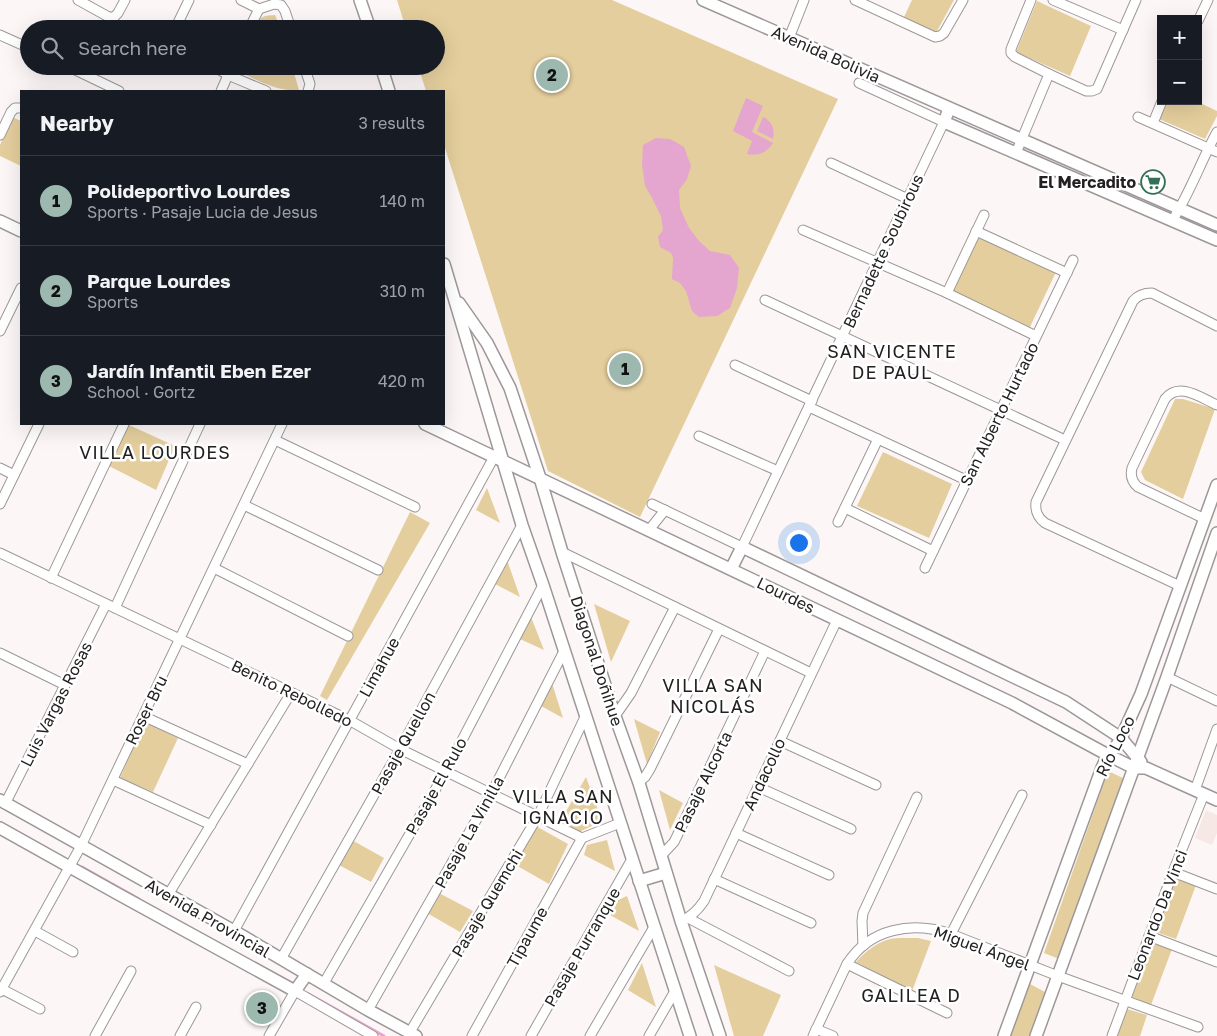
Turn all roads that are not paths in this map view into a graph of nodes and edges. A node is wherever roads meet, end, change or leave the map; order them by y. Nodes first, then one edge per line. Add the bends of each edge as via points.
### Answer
1 (78, 0) edge
2 (125, 0) edge
3 (189, 0) edge
4 (241, 0) edge
5 (360, 0) edge
6 (702, 0) edge
7 (804, 0) edge
8 (854, 0) edge
9 (963, 0) edge
10 (1031, 0) edge
11 (1053, 0) edge
12 (1136, 0) edge
13 (1208, 0) edge
14 (1212, 0) edge
15 (1217, 2) edge
16 (259, 9) junction
17 (1201, 15) edge
18 (114, 18) joint
19 (179, 20) edge
20 (254, 20) edge
21 (288, 20) edge
22 (367, 20) edge
23 (1123, 30) junction
24 (0, 34) edge
25 (789, 38) junction
26 (20, 44) edge
27 (1049, 74) junction
28 (86, 75) edge
29 (228, 75) edge
30 (239, 75) edge
31 (307, 75) edge
32 (385, 75) edge
33 (859, 83) dead end
34 (117, 90) edge
35 (220, 90) edge
36 (264, 90) edge
37 (308, 90) edge
38 (389, 90) edge
39 (1160, 105) edge
40 (20, 108) edge
41 (949, 109) junction
42 (1138, 116) dead end
43 (944, 122) junction
44 (1153, 123) junction
45 (1217, 132) edge
46 (0, 135) edge
47 (1021, 140) junction
48 (1208, 148) junction
49 (1217, 152) edge
50 (1016, 153) junction
51 (831, 163) dead end
52 (908, 199) junction
53 (1180, 208) junction
54 (984, 215) dead end
55 (0, 221) edge
56 (1172, 221) junction
57 (1217, 225) edge
58 (803, 230) dead end
59 (20, 231) edge
60 (976, 231) junction
61 (1217, 240) edge
62 (1073, 260) dead end
63 (877, 263) junction
64 (445, 267) edge
65 (1067, 273) junction
66 (20, 290) edge
67 (947, 293) junction
68 (454, 296) junction
69 (765, 300) dead end
70 (2, 320) edge
71 (1217, 326) edge
72 (0, 331) edge
73 (843, 336) junction
74 (1036, 336) junction
75 (735, 365) dead end
76 (810, 404) junction
77 (1217, 405) edge
78 (1001, 410) junction
79 (39, 425) edge
80 (124, 425) edge
81 (200, 425) edge
82 (282, 425) edge
83 (427, 425) edge
84 (699, 436) dead end
85 (878, 439) junction
86 (275, 440) junction
87 (1066, 440) junction
88 (498, 459) junction
89 (0, 468) edge
90 (778, 471) junction
91 (14, 475) junction
92 (540, 478) junction
93 (966, 480) junction
94 (1217, 485) edge
95 (0, 504) edge
96 (652, 504) dead end
97 (244, 505) junction
98 (415, 507) dead end
99 (845, 508) junction
100 (665, 510) junction
101 (1204, 519) junction
102 (838, 522) dead end
103 (522, 525) junction
104 (649, 530) junction
105 (1216, 539) edge
106 (742, 547) junction
107 (933, 550) junction
108 (562, 552) junction
109 (0, 553) edge
110 (214, 568) junction
111 (925, 568) dead end
112 (731, 569) junction
113 (378, 570) dead end
114 (51, 578) junction
115 (543, 585) junction
116 (1180, 586) junction
117 (106, 604) junction
118 (675, 607) junction
119 (115, 608) junction
120 (837, 620) junction
121 (719, 629) junction
122 (348, 636) dead end
123 (180, 639) junction
124 (564, 651) junction
125 (765, 651) junction
126 (0, 654) edge
127 (811, 673) junction
128 (1167, 677) junction
129 (65, 685) junction
130 (291, 693) junction
131 (1217, 701) edge
132 (143, 716) junction
133 (586, 716) junction
134 (615, 716) junction
135 (350, 720) junction
136 (1217, 729) edge
137 (1121, 738) junction
138 (780, 740) junction
139 (400, 749) junction
140 (1108, 755) junction
141 (248, 764) junction
142 (1139, 764) junction
143 (446, 771) junction
144 (113, 780) junction
145 (640, 783) junction
146 (876, 785) dead end
147 (758, 787) junction
148 (1200, 792) junction
149 (491, 794) junction
150 (1022, 795) dead end
151 (917, 798) dead end
152 (1217, 800) edge
153 (3, 802) edge
154 (538, 816) junction
155 (620, 823) junction
156 (211, 825) junction
157 (0, 828) edge
158 (851, 829) dead end
159 (736, 834) junction
160 (582, 838) junction
161 (81, 846) junction
162 (661, 856) junction
163 (632, 859) junction
164 (70, 867) junction
165 (1173, 872) junction
166 (666, 873) junction
167 (829, 875) dead end
168 (714, 878) junction
169 (639, 882) junction
170 (1217, 888) edge
171 (168, 895) junction
172 (685, 920) junction
173 (811, 923) dead end
174 (654, 927) junction
175 (34, 931) junction
176 (234, 931) junction
177 (951, 934) junction
178 (1149, 936) junction
179 (863, 946) junction
180 (73, 952) dead end
181 (281, 959) junction
182 (1217, 962) edge
183 (847, 964) junction
184 (1030, 965) junction
185 (789, 970) dead end
186 (131, 971) dead end
187 (307, 974) junction
188 (1058, 976) junction
189 (324, 984) junction
190 (1, 990) edge
191 (294, 991) junction
192 (675, 991) junction
193 (1125, 1001) junction
194 (196, 1007) dead end
195 (40, 1008) dead end
196 (368, 1010) junction
197 (947, 1013) dead end
198 (1198, 1027) dead end
199 (815, 1032) edge
200 (413, 1034) edge
201 (94, 1036) edge
202 (180, 1036) edge
203 (269, 1036) edge
204 (373, 1036) edge
205 (472, 1036) edge
206 (531, 1036) edge
207 (590, 1036) edge
208 (649, 1036) edge
209 (690, 1036) edge
210 (720, 1036) edge
211 (832, 1036) edge
212 (1004, 1036) edge
213 (1036, 1036) edge
214 (1112, 1036) edge

1 - 18 street
2 - 18 street
3 - 19 street
4 - 16 street
5 - 22 street
6 - 25 street, Avenida Bolivia
7 - 25 street
8 - 9 street via 935,37 944,33
10 - 27 street via 1011,53
11 - 23 street
12 - 23 street
13 - 17 street
14 - 15 street
16 - 20 street
16 - 21 street via 281,5
23 - 27 street via 1097,89 1086,90
24 - 26 street
25 - 41 street, Avenida Bolivia
27 - 47 street
28 - 34 street
29 - 35 street
30 - 36 street
31 - 37 street
32 - 38 street
33 - 43 street
39 - 44 street
40 - 46 street via 11,112
41 - 43 street
41 - 47 street, Avenida Bolivia
42 - 44 street
43 - 50 street
43 - 52 street, Bernadette Soubirous
44 - 48 street
45 - 48 street
47 - 50 street
47 - 53 street, Avenida Bolivia
48 - 49 street
48 - 53 street
50 - 56 street
51 - 52 street
52 - 63 street, Bernadette Soubirous
53 - 56 street
53 - 57 street, Avenida Bolivia
54 - 60 street
55 - 59 street
56 - 61 street
58 - 63 street
60 - 65 street
60 - 67 street
62 - 65 street, San Alberto Hurtado
63 - 67 street
63 - 73 street, Bernadette Soubirous
64 - 68 street, Diagonal Doñihue
65 - 74 street, San Alberto Hurtado
66 - 70 street
67 - 74 street
68 - 88 street, Diagonal Doñihue
68 - 92 street, Diagonal Doñihue via 487,343 510,388
69 - 73 street
70 - 72 street
71 - 87 street via 1152,294 1138,296
73 - 76 street, Bernadette Soubirous
73 - 78 street
74 - 78 street, San Alberto Hurtado
75 - 76 street
76 - 85 street
76 - 90 street, Bernadette Soubirous
77 - 101 street via 1183,390 1170,393 1131,472 1138,488
78 - 87 street
78 - 93 street, San Alberto Hurtado
79 - 91 street
80 - 114 street
81 - 119 street
82 - 86 street, Roser Bru
83 - 88 street, Lourdes
84 - 90 street
85 - 93 street
85 - 99 street
86 - 97 street, Roser Bru
86 - 98 street
87 - 116 street via 1036,502 1038,517
88 - 92 street, Lourdes
88 - 103 street, Diagonal Doñihue
88 - 135 street, Limahue
89 - 91 street
90 - 106 street, Bernadette Soubirous
91 - 95 street
92 - 104 street, Lourdes
92 - 108 street, Diagonal Doñihue
93 - 107 street, San Alberto Hurtado
94 - 101 street, Río Loco
96 - 100 street, Lourdes
97 - 110 street, Roser Bru
97 - 113 street
99 - 102 street
99 - 107 street
100 - 104 street
100 - 106 street, Lourdes
101 - 116 street, Río Loco
103 - 115 street, Diagonal Doñihue
103 - 139 street, Pasaje Quellon
104 - 112 street, Lourdes
105 - 128 street, Río Loco
106 - 112 street, Bernadette Soubirous
106 - 137 street, Lourdes via 1066,702
107 - 111 street, San Alberto Hurtado
108 - 118 street
108 - 134 street, Diagonal Doñihue
109 - 114 street, Benito Rebolledo
110 - 122 street
110 - 123 street, Roser Bru
112 - 120 street, Lourdes
114 - 117 street, Benito Rebolledo
115 - 124 street, Diagonal Doñihue
115 - 143 street, Pasaje El Rulo
116 - 137 street, Río Loco via 1141,694
117 - 119 street, Benito Rebolledo
117 - 129 street, Luis Vargas Rosas
118 - 121 street
118 - 134 street
119 - 123 street, Benito Rebolledo
120 - 127 street, Andacollo
120 - 140 street, Lourdes via 1012,703
121 - 125 street
121 - 145 street via 650,769
123 - 130 street, Benito Rebolledo
123 - 132 street, Roser Bru
124 - 133 street, Diagonal Doñihue
124 - 149 street, Pasaje La Vinilla
125 - 127 street
125 - 162 street, Pasaje Alcorta via 674,842
126 - 129 street
127 - 138 street, Andacollo
128 - 131 street
128 - 142 street, Río Loco
129 - 153 street, Luis Vargas Rosas
130 - 135 street, Benito Rebolledo
130 - 141 street
132 - 141 street
132 - 144 street, Roser Bru
133 - 154 street, Pasaje Quemchi
133 - 155 street, Diagonal Doñihue
134 - 145 street, Diagonal Doñihue
135 - 139 street, Benito Rebolledo
135 - 176 street, Limahue
136 - 148 street, Leonardo Da Vinci
137 - 140 street, Río Loco
137 - 142 street, Lourdes
138 - 146 street
138 - 147 street, Andacollo
139 - 143 street, Benito Rebolledo
139 - 181 street, Pasaje Quellon
140 - 142 street, Lourdes
140 - 184 street, Río Loco
141 - 156 street
142 - 148 street, Lourdes
142 - 188 street, Río Loco
143 - 149 street, Benito Rebolledo
143 - 189 street, Pasaje El Rulo
144 - 156 street
144 - 161 street, Roser Bru
145 - 162 street, Diagonal Doñihue
147 - 158 street
147 - 159 street, Andacollo
148 - 152 street, Lourdes
148 - 165 street, Leonardo Da Vinci
149 - 154 street, Benito Rebolledo
149 - 196 street, Pasaje La Vinilla
150 - 177 street
151 - 179 street via 863,913
153 - 161 street, Avenida Provincial
154 - 160 street, Benito Rebolledo
154 - 200 street, Pasaje Quemchi
155 - 160 street
155 - 163 street, Diagonal Doñihue
156 - 171 street
157 - 164 street, Avenida Provincial
159 - 167 street
159 - 168 street, Andacollo
160 - 205 street, Tipaume
161 - 164 street, Roser Bru
161 - 171 street, Avenida Provincial
162 - 166 street, Diagonal Doñihue
163 - 169 street, Diagonal Doñihue
163 - 206 street, Pasaje Purranque
164 - 175 street, Roser Bru
164 - 191 street, Avenida Provincial
165 - 170 street
165 - 178 street, Leonardo Da Vinci
166 - 169 street
166 - 172 street, Diagonal Doñihue
168 - 172 street, Andacollo via 700,907
168 - 173 street
169 - 174 street, Diagonal Doñihue
171 - 176 street, Avenida Provincial
172 - 185 street
172 - 210 street, Diagonal Doñihue
174 - 192 street, Diagonal Doñihue
174 - 207 street
175 - 180 street
175 - 190 street, Roser Bru
176 - 181 street, Avenida Provincial
177 - 179 street, Miguel Ángel via 910,928 889,932
177 - 184 street, Miguel Ángel
178 - 182 street
178 - 193 street, Leonardo Da Vinci
179 - 183 street, Miguel Ángel
181 - 187 street, Avenida Provincial
183 - 197 street
183 - 199 street, Miguel Ángel
184 - 188 street, Miguel Ángel
184 - 212 street, Río Loco
186 - 201 street
187 - 189 street, Avenida Provincial
187 - 191 street
188 - 193 street, Miguel Ángel
188 - 213 street, Río Loco
189 - 196 street, Avenida Provincial
190 - 195 street
191 - 203 street
191 - 204 street, Avenida Provincial
192 - 208 street
192 - 209 street, Diagonal Doñihue
193 - 198 street, Miguel Ángel
193 - 214 street, Leonardo Da Vinci
194 - 202 street
196 - 200 street, Avenida Provincial
199 - 211 street

